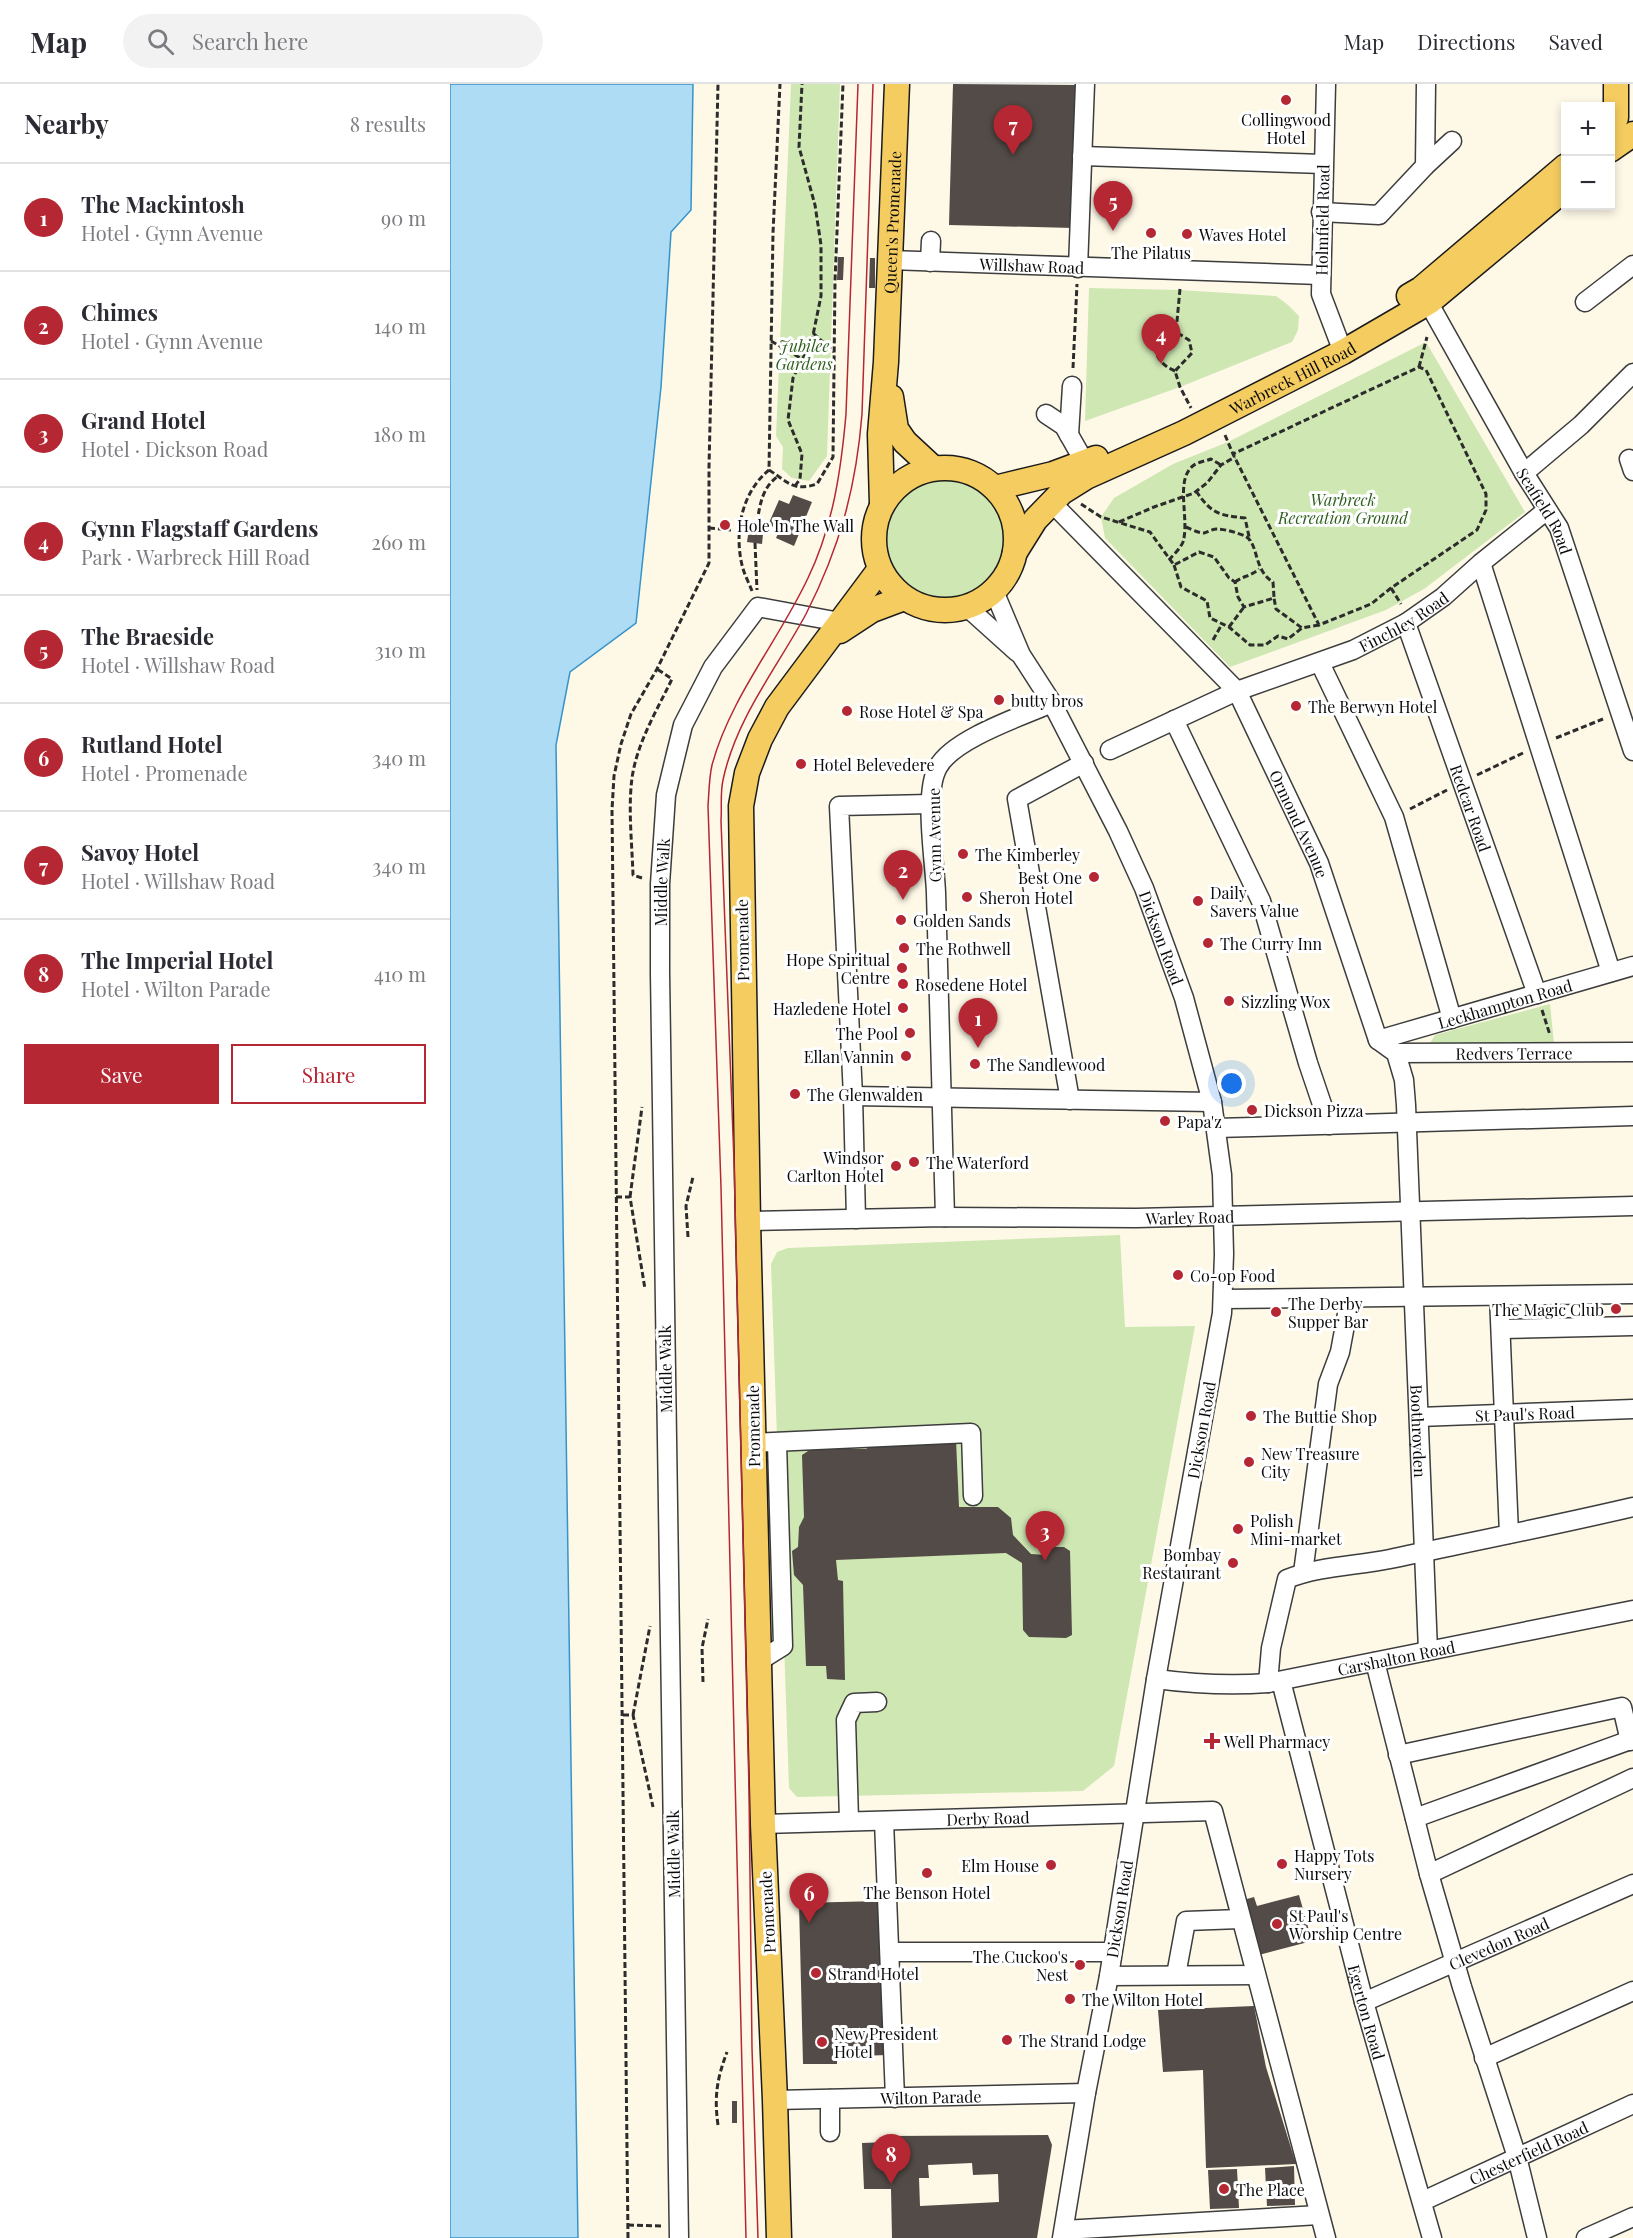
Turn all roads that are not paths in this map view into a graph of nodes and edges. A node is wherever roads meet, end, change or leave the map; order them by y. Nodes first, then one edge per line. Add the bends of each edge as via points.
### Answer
1 (897, 84) edge
2 (1085, 84) edge
3 (1326, 84) edge
4 (1426, 84) edge
5 (1616, 92) edge
6 (1633, 118) edge
7 (1615, 120) edge
8 (1633, 134) edge
9 (1452, 141) dead end
10 (1615, 147) edge
11 (1082, 156) junction
12 (1323, 164) junction
13 (1425, 166) junction
14 (1561, 171) edge
15 (1561, 192) edge
16 (1322, 212) junction
17 (931, 241) dead end
18 (890, 260) junction
19 (930, 262) junction
20 (1633, 264) edge
21 (1078, 268) junction
22 (1320, 275) junction
23 (1425, 295) junction
24 (1585, 302) dead end
25 (1340, 345) junction
26 (886, 362) junction
27 (1633, 373) edge
28 (1072, 386) road end
29 (1047, 414) dead end
30 (1070, 435) junction
31 (1084, 463) junction
32 (933, 468) junction
33 (1524, 473) junction
34 (995, 488) junction
35 (1051, 502) junction
36 (882, 504) junction
37 (1547, 510) junction
38 (1016, 552) junction
39 (1480, 563) junction
40 (879, 569) junction
41 (994, 591) junction
42 (904, 598) junction
43 (967, 607) junction
44 (1406, 623) junction
45 (834, 630) junction
46 (1021, 655) junction
47 (1320, 663) junction
48 (1237, 692) junction
49 (1052, 703) junction
50 (1627, 707) edge
51 (1174, 720) junction
52 (1110, 750) dead end
53 (1633, 751) edge
54 (1084, 764) junction
55 (930, 804) junction
56 (1633, 966) edge
57 (1611, 972) junction
58 (1538, 994) junction
59 (1452, 1019) junction
60 (1378, 1040) junction
61 (1633, 1052) edge
62 (1396, 1053) junction
63 (853, 1096) junction
64 (942, 1097) junction
65 (1070, 1100) junction
66 (1212, 1102) junction
67 (1633, 1116) edge
68 (1407, 1122) junction
69 (1329, 1125) junction
70 (1216, 1128) junction
71 (1633, 1206) edge
72 (1412, 1212) junction
73 (1224, 1214) junction
74 (945, 1217) junction
75 (856, 1219) junction
76 (748, 1221) junction
77 (1633, 1294) edge
78 (1499, 1296) junction
79 (1415, 1297) junction
80 (1350, 1298) junction
81 (1224, 1299) junction
82 (1633, 1326) edge
83 (1501, 1329) junction
84 (1633, 1409) edge
85 (1505, 1415) junction
86 (1419, 1417) junction
87 (753, 1443) junction
88 (777, 1443) junction
89 (973, 1496) dead end
90 (1633, 1507) edge
91 (1509, 1534) junction
92 (1424, 1552) junction
93 (1303, 1573) junction
94 (1633, 1610) edge
95 (1428, 1651) junction
96 (759, 1661) junction
97 (1376, 1662) junction
98 (1156, 1679) junction
99 (1274, 1682) junction
100 (877, 1702) dead end
101 (1631, 1740) edge
102 (1398, 1755) junction
103 (1633, 1778) edge
104 (1134, 1813) junction
105 (1415, 1818) junction
106 (849, 1820) junction
107 (884, 1821) junction
108 (763, 1824) junction
109 (1430, 1874) junction
110 (1633, 1884) edge
111 (1240, 1919) junction
112 (890, 1952) junction
113 (1112, 1952) junction
114 (1455, 1962) junction
115 (1176, 1975) junction
116 (1256, 1975) junction
117 (1108, 1976) junction
118 (1633, 1991) edge
119 (1364, 2002) junction
120 (1484, 2058) junction
121 (1086, 2093) junction
122 (895, 2098) junction
123 (830, 2099) junction
124 (775, 2100) junction
125 (1633, 2104) edge
126 (830, 2132) dead end
127 (1517, 2157) junction
128 (1423, 2201) junction
129 (1319, 2215) junction
130 (1633, 2217) edge
131 (1208, 2230) edge
132 (679, 2232) edge
133 (1063, 2234) edge
134 (779, 2238) edge
135 (1326, 2238) edge
136 (1432, 2238) edge
137 (1537, 2238) edge
138 (1586, 2238) edge

1 - 18 main road, Queen's Promenade
2 - 11 street
3 - 12 street, Holmfield Road
4 - 13 street
5 - 6 main road via 1624,112
5 - 7 main road
8 - 10 main road
9 - 13 street
11 - 12 street
11 - 21 street
12 - 16 street, Holmfield Road
13 - 16 street via 1379,215
14 - 23 main road, Warbreck Hill Road
15 - 23 main road, Warbreck Hill Road
16 - 22 street, Holmfield Road
17 - 19 street
18 - 19 street, Willshaw Road
18 - 26 main road, Queen's Promenade
19 - 21 street, Willshaw Road
20 - 24 street
21 - 22 street, Willshaw Road
22 - 25 street, Holmfield Road via 1321,294
23 - 25 main road, Warbreck Hill Road
23 - 33 street, Seafield Road
25 - 31 main road, Warbreck Hill Road
25 - 35 main road, Warbreck Hill Road via 1184,433 1086,477
26 - 32 main road, Queen's Promenade via 896,429
26 - 36 main road, Queen's Promenade via 879,434
27 - 33 street via 1581,425
28 - 30 street
29 - 30 street
30 - 31 street
31 - 34 main road, Warbreck Hill Road
32 - 34 main road via 966,470
32 - 36 main road via 912,475 895,487
33 - 37 street, Seafield Road
34 - 38 main road via 1014,521
35 - 38 main road, Warbreck Hill Road
35 - 48 street, Ormond Avenue
36 - 40 main road via 874,526 873,548
37 - 39 street, Finchley Road
37 - 50 street, Seafield Road via 1559,528
38 - 41 main road via 1008,573
39 - 44 street, Finchley Road via 1443,597
39 - 57 street
40 - 42 main road
40 - 45 main road, Promenade
41 - 43 main road
41 - 46 street, Dickson Road
42 - 43 main road via 934,610
42 - 45 main road, Promenade
43 - 46 street, Dickson Road
44 - 47 street, Finchley Road
44 - 58 street, Redcar Road
45 - 76 main road, Promenade via 777,707 760,739 747,773 741,806
45 - 132 street, Middle Walk via 804,617 758,607 713,667 683,725 666,795 660,884
46 - 49 street, Dickson Road
47 - 48 street, Finchley Road
47 - 59 street via 1394,817
48 - 51 street, Finchley Road
48 - 60 street, Ormond Avenue via 1319,863
49 - 54 street, Dickson Road
49 - 55 street, Gynn Avenue via 948,754 938,767
50 - 53 street, Seafield Road
51 - 52 street, Finchley Road
51 - 69 street via 1261,901
54 - 65 street via 1017,799
54 - 66 street, Dickson Road via 1144,888 1184,998
55 - 63 street via 839,806
55 - 64 street, Gynn Avenue
56 - 57 street, Leckhampton Road
57 - 58 street, Leckhampton Road
58 - 59 street, Leckhampton Road
59 - 60 street, Leckhampton Road
60 - 62 street
61 - 62 street, Redvers Terrace
62 - 68 street via 1404,1080
63 - 64 street
63 - 75 street
64 - 65 street
64 - 74 street, Gynn Avenue
65 - 66 street
66 - 70 street, Dickson Road
67 - 68 street
68 - 69 street
68 - 72 street
69 - 70 street
70 - 73 street, Dickson Road
71 - 72 street, Warley Road
72 - 73 street, Warley Road
72 - 79 street, Boothroyden
73 - 74 street, Warley Road via 1136,1218
73 - 81 street, Dickson Road
74 - 75 street, Warley Road
75 - 76 street, Warley Road
76 - 87 main road, Promenade
77 - 78 street
78 - 79 street
78 - 83 street
79 - 80 street
79 - 86 street, Boothroyden
80 - 81 street
80 - 93 street via 1340,1352 1328,1384
81 - 98 street, Dickson Road
82 - 83 street
83 - 85 street
84 - 85 street, St Paul's Road
85 - 86 street, St Paul's Road
85 - 91 street
86 - 92 street, Boothroyden
87 - 88 street
87 - 96 main road, Promenade
88 - 89 street via 971,1433
88 - 96 street via 783,1646
90 - 91 street
91 - 92 street
92 - 93 street
92 - 95 street, Boothroyden
93 - 99 street via 1287,1580 1272,1648
94 - 95 street, Carshalton Road
95 - 97 street, Carshalton Road
96 - 108 main road, Promenade
97 - 99 street, Carshalton Road
97 - 102 street
98 - 99 street, Carshalton Road via 1234,1686
98 - 104 street, Dickson Road
99 - 119 street, Egerton Road
100 - 106 street via 854,1703 846,1719
101 - 102 street via 1622,1707
101 - 105 street
102 - 105 street
103 - 109 street
104 - 107 street, Derby Road
104 - 111 street, Derby Road via 1213,1811
104 - 113 street, Dickson Road
105 - 109 street
106 - 107 street, Derby Road
106 - 108 street, Derby Road
107 - 112 street
108 - 124 main road, Promenade
109 - 114 street
110 - 114 street, Clevedon Road
111 - 115 street via 1186,1921
111 - 116 street
112 - 113 street
112 - 122 street
113 - 117 street, Dickson Road
114 - 119 street, Clevedon Road
114 - 120 street
115 - 116 street
115 - 117 street
116 - 129 street
117 - 121 street, Dickson Road
118 - 120 street
119 - 128 street, Egerton Road
120 - 127 street
121 - 122 street, Wilton Parade
121 - 133 street, Dickson Road
122 - 123 street, Wilton Parade
123 - 124 street, Wilton Parade
123 - 126 street
124 - 134 main road, Promenade
125 - 127 street, Chesterfield Road
127 - 128 street, Chesterfield Road
127 - 137 street
128 - 136 street, Egerton Road
129 - 131 street
129 - 135 street
130 - 138 street
131 - 133 street

